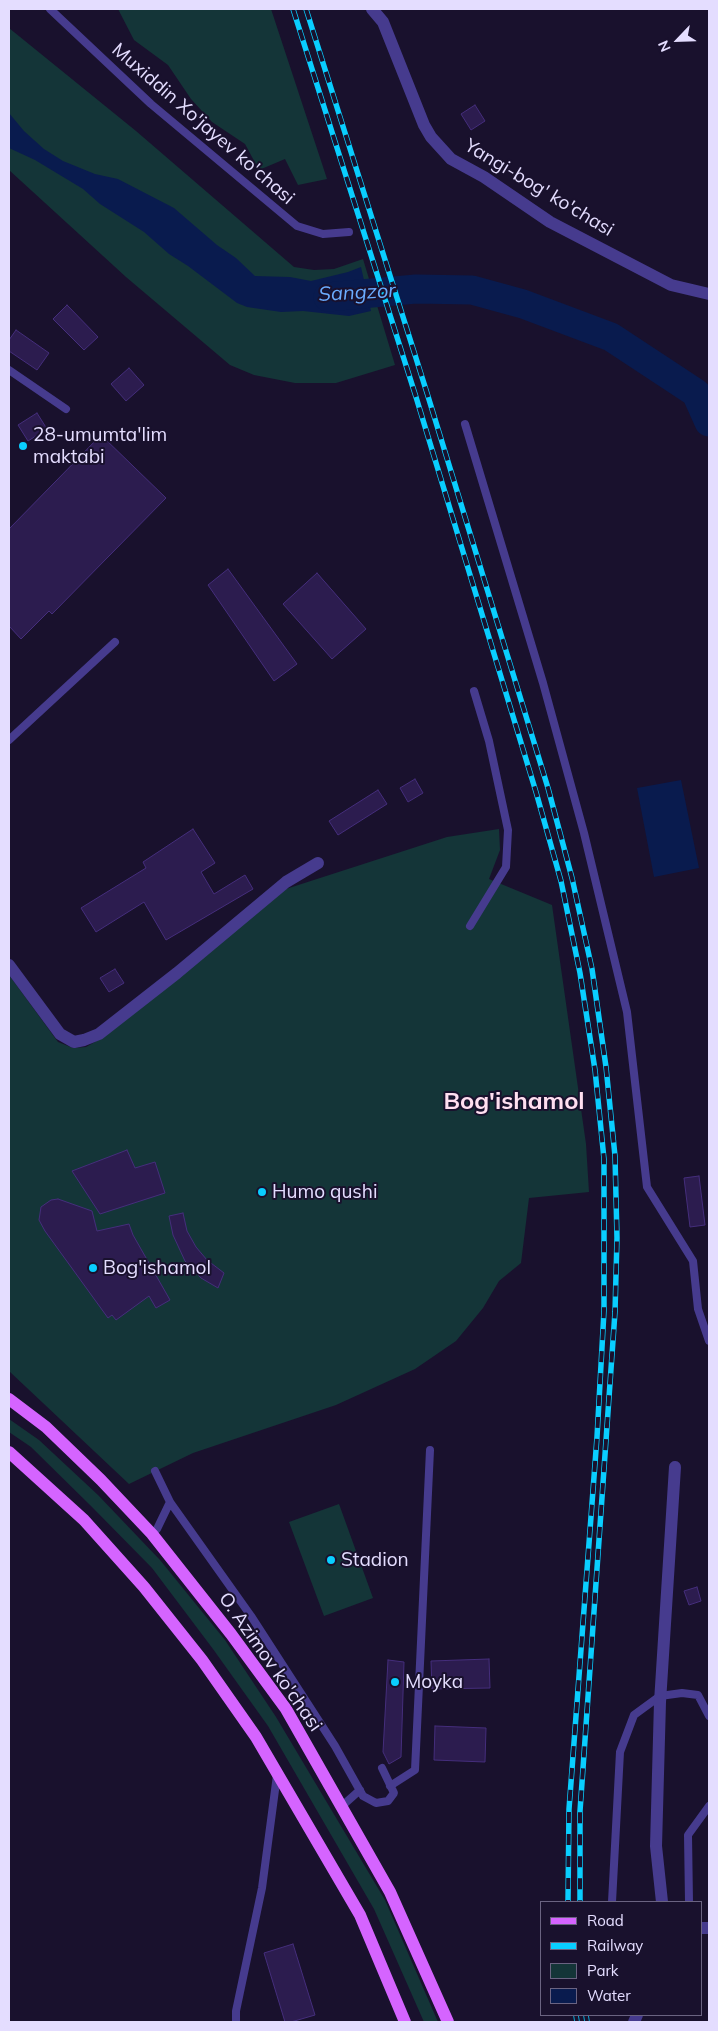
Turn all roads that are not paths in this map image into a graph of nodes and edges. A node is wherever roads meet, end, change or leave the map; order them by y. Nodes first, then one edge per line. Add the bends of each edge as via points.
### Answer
1 (50, 9) edge
2 (372, 9) edge
3 (349, 232) dead end
4 (709, 294) edge
5 (9, 370) edge
6 (66, 408) dead end
7 (465, 424) dead end
8 (115, 642) dead end
9 (474, 691) dead end
10 (9, 740) edge
11 (318, 863) dead end
12 (470, 926) dead end
13 (9, 965) edge
14 (709, 1342) edge
15 (9, 1399) edge
16 (430, 1450) dead end
17 (9, 1452) edge
18 (675, 1467) dead end
19 (155, 1471) dead end
20 (170, 1502) junction
21 (152, 1534) junction
22 (660, 1696) junction
23 (709, 1716) edge
24 (382, 1768) dead end
25 (278, 1773) junction
26 (390, 1786) junction
27 (360, 1790) junction
28 (342, 1806) junction
29 (709, 1806) edge
30 (612, 1901) edge
31 (662, 1901) edge
32 (689, 1901) edge
33 (236, 2022) edge
34 (405, 2022) edge
35 (448, 2022) edge

1 - 3 lane, Muxiddin Xo'jayev ko'chasi via 151,104 298,226 323,234
2 - 4 street, Yangi-bog' ko'chasi via 383,22 424,125 451,159 559,226 671,285
5 - 6 lane
7 - 14 lane via 543,683 584,833 627,1012 647,1187 693,1260 698,1309
8 - 10 lane
9 - 12 lane via 489,741 508,830 506,866
11 - 13 street via 286,882 99,1034 84,1040 74,1042 60,1034
15 - 21 main road, O. Azimov ko'chasi via 46,1426
16 - 26 lane via 415,1770
17 - 25 main road via 84,1520 144,1587 202,1660
18 - 22 street
19 - 20 lane
20 - 21 lane
20 - 27 lane via 256,1624
21 - 28 main road, O. Azimov ko'chasi via 286,1709
22 - 23 lane via 698,1695
22 - 30 lane via 634,1715 620,1752
22 - 31 street via 656,1846
24 - 26 lane
25 - 33 lane via 262,1888
25 - 34 main road via 360,1915
26 - 27 lane via 394,1793 388,1801 376,1804 363,1796
27 - 28 lane
28 - 35 main road, O. Azimov ko'chasi via 390,1892
29 - 32 lane via 688,1835

